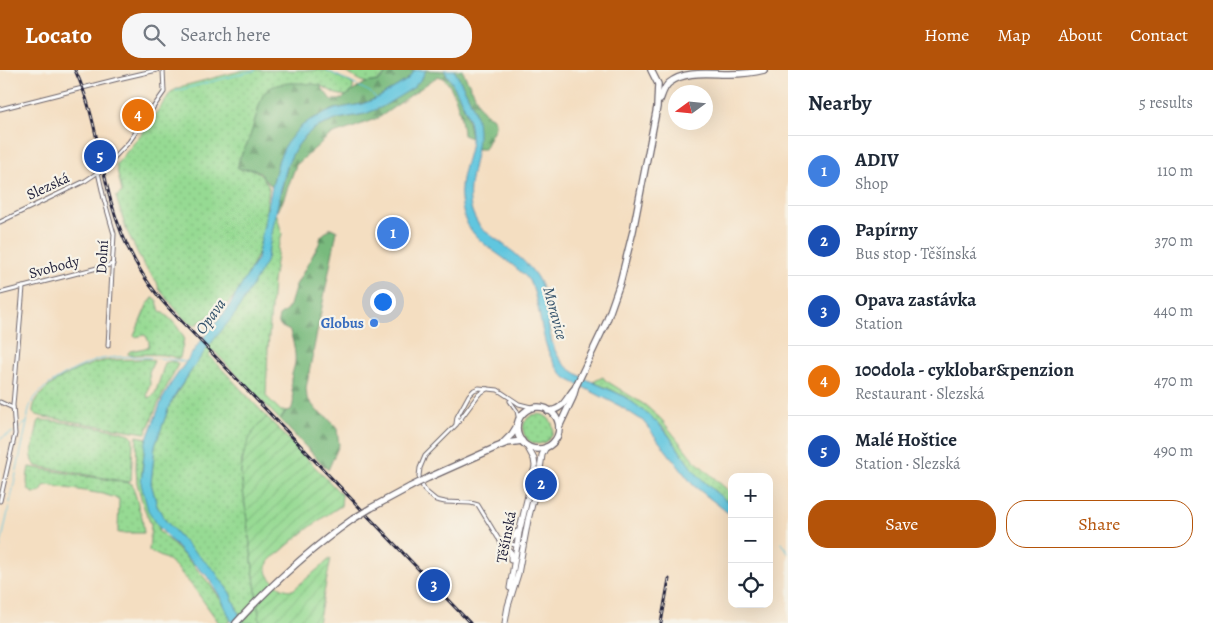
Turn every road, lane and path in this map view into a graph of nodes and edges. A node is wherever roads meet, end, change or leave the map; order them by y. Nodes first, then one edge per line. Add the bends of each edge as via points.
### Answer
1 (157, 70) edge
2 (163, 70) edge
3 (682, 70) edge
4 (702, 70) edge
5 (764, 70) edge
6 (653, 73) edge
7 (718, 74) junction
8 (674, 79) junction
9 (657, 107) junction
10 (0, 109) edge
11 (98, 172) junction
12 (0, 222) edge
13 (113, 264) junction
14 (23, 287) junction
15 (0, 293) edge
16 (108, 346) dead end
17 (575, 388) junction
18 (487, 389) junction
19 (509, 399) junction
20 (0, 402) edge
21 (13, 408) junction
22 (535, 408) junction
23 (548, 411) junction
24 (518, 423) junction
25 (456, 425) junction
26 (558, 429) junction
27 (522, 441) junction
28 (527, 446) junction
29 (497, 447) junction
30 (546, 447) junction
31 (531, 483) junction
32 (0, 501) edge
33 (501, 541) junction
34 (519, 546) junction
35 (510, 593) junction
36 (508, 606) junction
37 (236, 623) edge
38 (505, 623) edge

1 - 10 street
2 - 11 street, Slezská via 164,92 129,142
3 - 8 main road
4 - 7 main road
5 - 7 main road
6 - 8 main road via 662,82
6 - 9 main road via 658,88
7 - 8 main road via 691,73
8 - 9 main road via 666,86
9 - 17 main road via 620,283 606,323
11 - 12 street, Slezská
11 - 13 street, Dolní via 114,234
13 - 14 street, Svobody
13 - 16 street, Dolní
14 - 15 street, Svobody
14 - 21 street
17 - 23 main road via 560,408
17 - 26 main road, Těšínská
18 - 19 street via 498,390
18 - 25 street via 478,394
18 - 25 street via 479,388 469,395
19 - 22 street
19 - 24 street via 518,412
20 - 21 street
21 - 32 street via 16,434
22 - 23 main road
22 - 24 main road via 525,412
23 - 26 main road via 556,418
24 - 27 main road, Těšínská
24 - 29 main road via 506,441
25 - 33 street via 421,463 419,476 422,485 429,495 441,502 478,505
26 - 30 main road, Těšínská via 556,439
27 - 28 main road, Těšínská
27 - 29 main road
28 - 30 main road via 535,449
28 - 31 street, Těšínská via 535,463
29 - 37 main road, bridge via 430,477 353,519 284,574
30 - 34 street, Těšínská
31 - 33 street via 527,488 517,534 512,539
31 - 34 street, Těšínská
33 - 34 street
33 - 35 street via 512,556
34 - 35 street, Těšínská
34 - 36 street, Těšínská via 518,574
35 - 36 street, Těšínská
36 - 38 street, Těšínská

